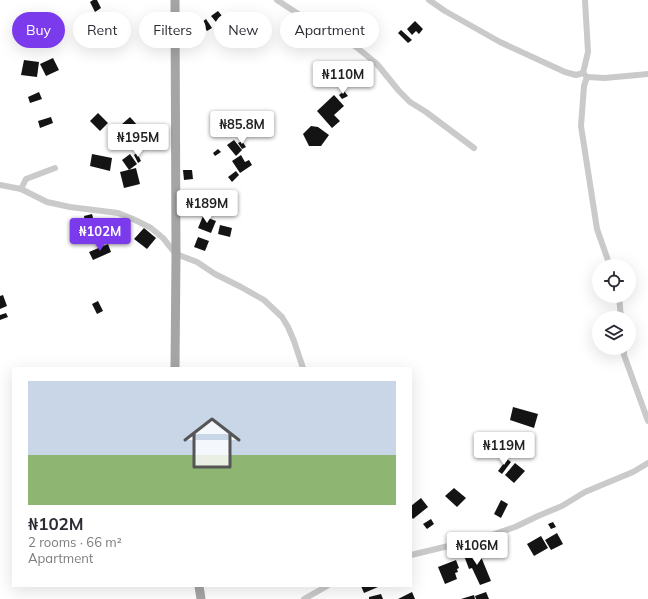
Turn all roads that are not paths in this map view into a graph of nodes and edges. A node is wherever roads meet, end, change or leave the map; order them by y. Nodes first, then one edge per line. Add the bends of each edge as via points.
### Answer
1 (175, 0) edge
2 (277, 0) edge
3 (429, 0) edge
4 (586, 0) edge
5 (648, 74) edge
6 (585, 75) junction
7 (474, 148) dead end
8 (55, 168) dead end
9 (0, 185) edge
10 (21, 190) junction
11 (176, 233) junction
12 (163, 238) junction
13 (176, 254) junction
14 (608, 259) edge
15 (624, 355) edge
16 (175, 367) edge
17 (303, 367) edge
18 (648, 421) edge
19 (648, 463) edge
20 (412, 556) edge
21 (198, 587) edge
22 (325, 587) edge
23 (201, 599) edge
24 (304, 599) edge

1 - 11 main road
2 - 7 street via 318,27 355,46 376,64 410,102
3 - 6 street via 500,42 556,68
4 - 6 street via 588,52
5 - 6 street via 605,78
6 - 14 street via 581,126 597,229
8 - 10 street via 26,179
9 - 10 street
10 - 12 street via 47,202 118,213 134,219
11 - 12 street
11 - 13 main road
12 - 13 street
13 - 16 main road
13 - 17 street via 197,262 264,300 282,317 288,327
15 - 18 street
19 - 20 street via 515,527
21 - 23 main road
22 - 24 street

